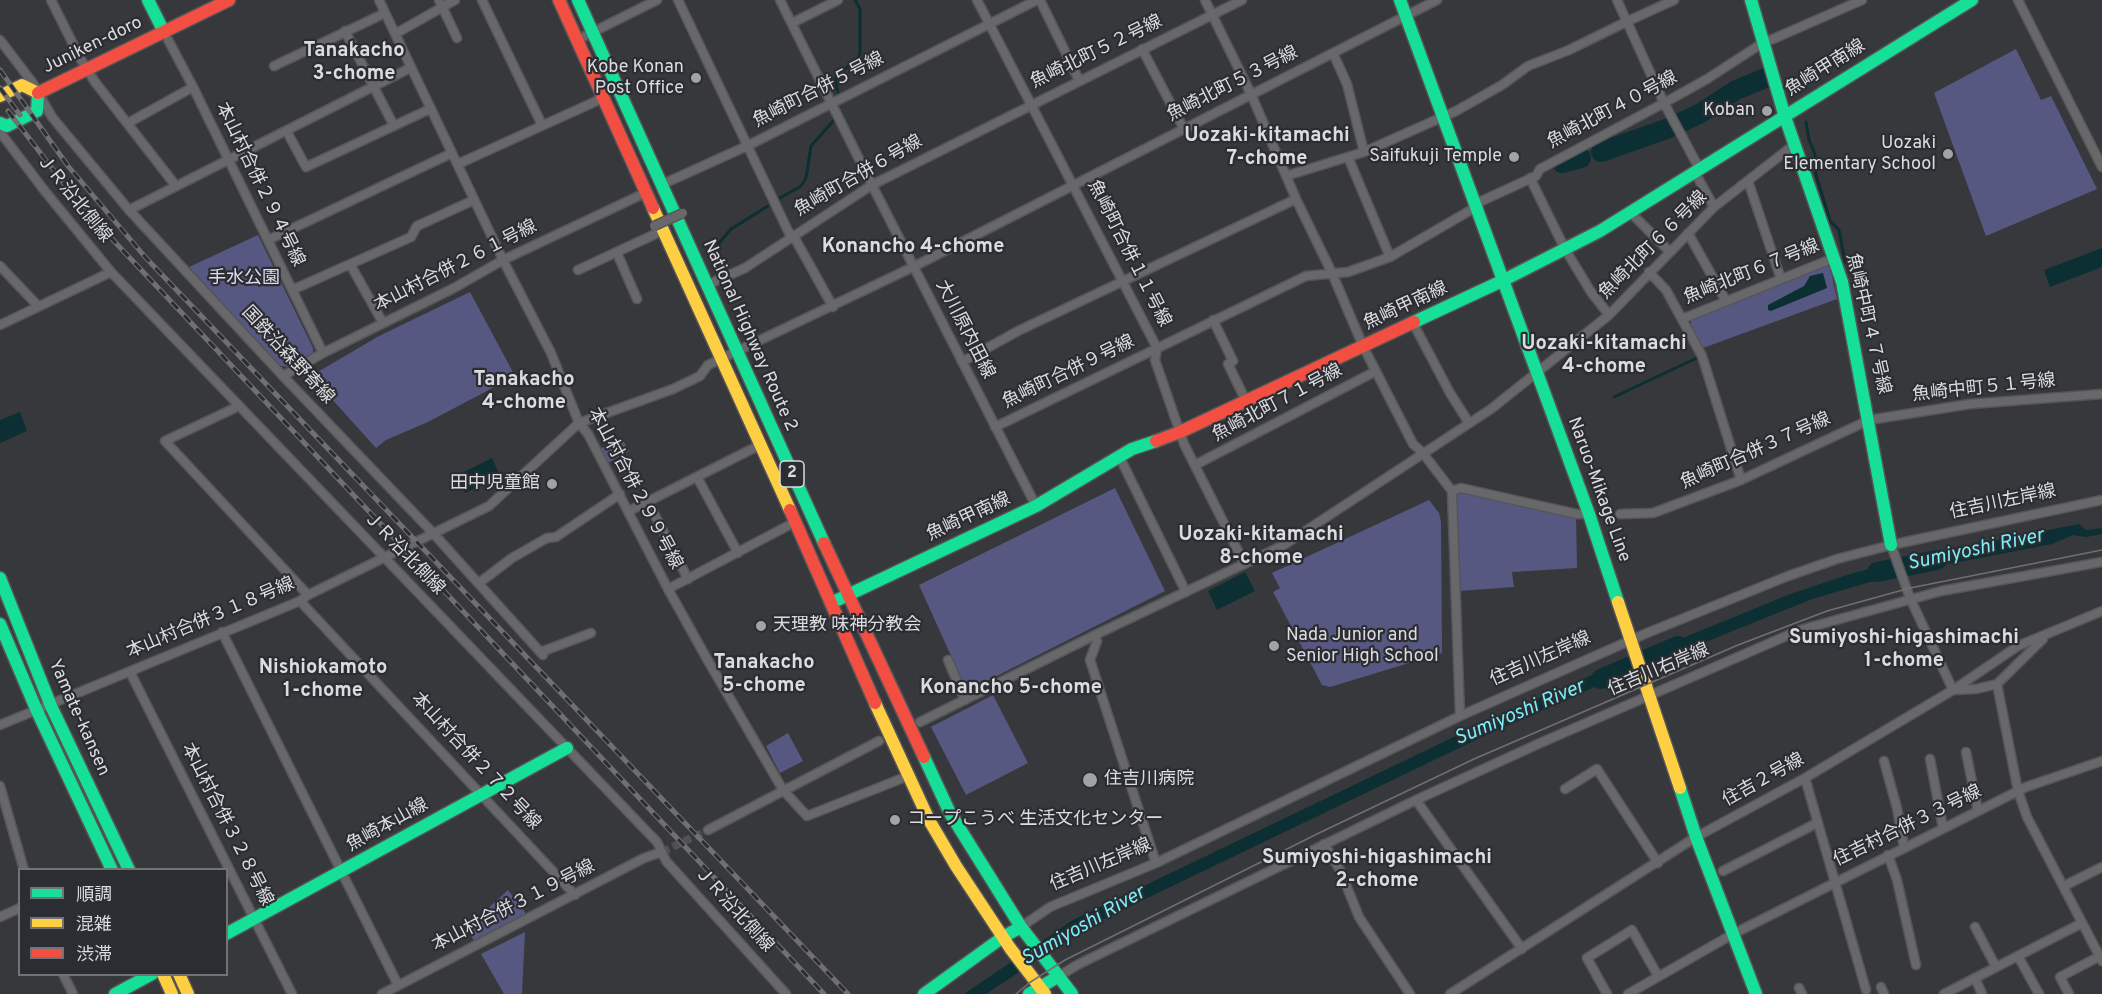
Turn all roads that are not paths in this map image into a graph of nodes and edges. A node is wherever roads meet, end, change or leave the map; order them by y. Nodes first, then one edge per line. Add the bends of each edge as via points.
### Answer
1 (51, 0) edge
2 (148, 0) edge
3 (229, 0) edge
4 (379, 0) edge
5 (455, 0) edge
6 (482, 0) edge
7 (559, 0) edge
8 (578, 0) edge
9 (657, 0) edge
10 (678, 0) edge
11 (780, 0) edge
12 (838, 0) edge
13 (977, 0) edge
14 (1038, 0) edge
15 (1205, 0) edge
16 (1242, 0) edge
17 (1400, 0) edge
18 (1437, 0) edge
19 (1617, 0) edge
20 (1674, 0) edge
21 (1751, 0) edge
22 (1862, 0) edge
23 (1972, 0) edge
24 (2018, 0) edge
25 (441, 3) edge
26 (385, 13) junction
27 (1212, 15) junction
28 (1407, 15) junction
29 (1628, 21) junction
30 (792, 23) junction
31 (989, 24) junction
32 (345, 31) junction
33 (593, 31) junction
34 (164, 32) junction
35 (395, 34) junction
36 (457, 38) dead end
37 (0, 40) edge
38 (577, 40) junction
39 (1764, 42) junction
40 (1142, 49) junction
41 (1333, 53) junction
42 (274, 66) dead end
43 (410, 68) junction
44 (87, 70) junction
45 (1079, 80) junction
46 (193, 87) junction
47 (373, 87) junction
48 (38, 93) junction
49 (1251, 94) junction
50 (0, 96) edge
51 (603, 98) junction
52 (832, 103) junction
53 (1031, 103) junction
54 (1664, 104) junction
55 (430, 109) junction
56 (1443, 117) junction
57 (1785, 117) junction
58 (0, 123) edge
59 (128, 123) junction
60 (542, 125) junction
61 (394, 126) junction
62 (1184, 129) junction
63 (0, 132) edge
64 (287, 132) junction
65 (1795, 144) junction
66 (747, 146) junction
67 (1364, 152) junction
68 (452, 153) junction
69 (1348, 157) junction
70 (229, 160) junction
71 (458, 164) junction
72 (2101, 165) edge
73 (1697, 170) junction
74 (1286, 176) junction
75 (1530, 178) junction
76 (1748, 181) junction
77 (663, 184) junction
78 (872, 185) junction
79 (1074, 185) junction
80 (176, 186) junction
81 (647, 192) junction
82 (474, 200) junction
83 (1296, 200) junction
84 (1476, 206) junction
85 (1714, 207) junction
86 (129, 210) junction
87 (1630, 212) junction
88 (683, 213) dead end
89 (659, 228) junction
90 (1688, 233) junction
91 (793, 235) junction
92 (268, 240) junction
93 (1565, 249) junction
94 (1669, 251) junction
95 (617, 253) junction
96 (1390, 257) junction
97 (1834, 258) junction
98 (502, 260) junction
99 (350, 264) junction
100 (0, 266) edge
101 (913, 267) junction
102 (578, 270) dead end
103 (111, 272) junction
104 (1649, 272) junction
105 (1332, 273) junction
106 (1781, 279) junction
107 (1124, 280) junction
108 (1502, 281) junction
109 (707, 285) junction
110 (292, 290) junction
111 (637, 299) dead end
112 (1726, 301) junction
113 (38, 306) junction
114 (833, 307) junction
115 (1609, 315) junction
116 (1682, 319) junction
117 (1213, 320) junction
118 (383, 323) junction
119 (1413, 323) junction
120 (0, 325) edge
121 (1363, 346) junction
122 (1157, 348) junction
123 (737, 352) junction
124 (323, 353) junction
125 (721, 359) junction
126 (962, 362) junction
127 (1376, 371) junction
128 (1536, 373) junction
129 (283, 376) junction
130 (2102, 394) edge
131 (1246, 401) junction
132 (239, 406) junction
133 (1869, 420) junction
134 (579, 423) junction
135 (1468, 423) junction
136 (995, 427) junction
137 (1180, 432) junction
138 (760, 445) junction
139 (1422, 452) junction
140 (1119, 456) junction
141 (1195, 465) junction
142 (698, 477) junction
143 (1741, 480) junction
144 (1452, 491) junction
145 (620, 494) junction
146 (2102, 500) edge
147 (648, 502) junction
148 (1036, 506) junction
149 (629, 511) junction
150 (1589, 514) junction
151 (1620, 514) dead end
152 (795, 522) junction
153 (433, 533) junction
154 (1891, 545) junction
155 (738, 553) junction
156 (383, 558) junction
157 (2102, 562) edge
158 (1244, 563) junction
159 (0, 578) edge
160 (688, 579) junction
161 (479, 584) junction
162 (668, 589) junction
163 (1186, 592) junction
164 (847, 595) junction
165 (304, 598) junction
166 (1910, 598) junction
167 (831, 603) junction
168 (2102, 611) edge
169 (0, 624) edge
170 (222, 632) junction
171 (591, 633) dead end
172 (1095, 635) junction
173 (2046, 635) junction
174 (1632, 640) junction
175 (948, 660) dead end
176 (130, 672) junction
177 (1997, 684) junction
178 (1953, 690) junction
179 (1649, 695) junction
180 (965, 700) junction
181 (51, 706) junction
182 (36, 711) junction
183 (1460, 716) junction
184 (920, 722) dead end
185 (0, 725) edge
186 (879, 741) dead end
187 (567, 748) junction
188 (1966, 752) dead end
189 (1930, 759) dead end
190 (1884, 761) dead end
191 (2102, 761) edge
192 (908, 776) junction
193 (1805, 778) junction
194 (0, 786) edge
195 (783, 789) junction
196 (1565, 789) dead end
197 (2018, 791) junction
198 (483, 794) junction
199 (1416, 800) junction
200 (1978, 811) junction
201 (1817, 823) junction
202 (1943, 828) junction
203 (708, 830) tunnel mouth
204 (1696, 837) junction
205 (1324, 844) junction
206 (1904, 847) junction
207 (662, 852) junction
208 (1888, 855) junction
209 (1658, 862) junction
210 (1156, 863) junction
211 (2102, 867) edge
212 (23, 868) edge
213 (109, 868) edge
214 (128, 868) edge
215 (1723, 871) dead end
216 (342, 872) junction
217 (1834, 882) junction
218 (2064, 886) junction
219 (574, 895) junction
220 (18, 909) edge
221 (0, 917) edge
222 (255, 919) junction
223 (2082, 923) junction
224 (1975, 927) dead end
225 (1024, 932) junction
226 (228, 933) edge
227 (1733, 934) junction
228 (1003, 937) junction
229 (1522, 949) junction
230 (2018, 956) junction
231 (2101, 959) edge
232 (1916, 965) dead end
233 (1996, 967) junction
234 (64, 976) edge
235 (150, 976) edge
236 (163, 976) edge
237 (179, 976) edge
238 (1059, 976) junction
239 (1658, 976) junction
240 (1975, 978) junction
241 (398, 985) junction
242 (1866, 990) dead end
243 (1038, 992) edge
244 (73, 994) edge
245 (115, 994) edge
246 (172, 994) edge
247 (188, 994) edge
248 (292, 994) edge
249 (382, 994) edge
250 (786, 994) edge
251 (924, 994) edge
252 (1072, 994) edge
253 (1410, 994) edge
254 (1450, 994) edge
255 (1607, 994) edge
256 (1628, 994) edge
257 (1756, 994) edge
258 (1944, 994) edge
259 (1982, 994) edge
260 (2039, 994) edge
261 (2069, 994) edge

1 - 44 street
2 - 34 main road
3 - 34 main road, Juniken-doro
4 - 26 street, 本山村合併２９９号線
5 - 25 street
6 - 60 street
7 - 38 main road, National Highway Route 2 / 2
8 - 33 main road, National Highway Route 2 / 2
9 - 33 street
10 - 66 street
11 - 30 street, 大川原内田線
12 - 30 street
13 - 31 street, 魚崎町合併１１号線
14 - 31 street, 魚崎町合併５号線
14 - 45 street
15 - 27 street
16 - 27 street, 魚崎北町５２号線
17 - 28 main road, Naruo-Mikage Line
18 - 28 street, 魚崎北町５３号線
19 - 29 street
20 - 29 street
21 - 39 main road, 魚崎中町４７号線
22 - 39 street, 魚崎北町４０号線
23 - 57 main road, 魚崎甲南線
24 - 72 street
25 - 35 street
25 - 36 street
26 - 32 street
26 - 35 street, 本山村合併２９９号線
27 - 40 street, 魚崎北町５２号線
27 - 49 street
28 - 41 street, 魚崎北町５３号線
28 - 56 main road, Naruo-Mikage Line
29 - 54 street
29 - 56 street via 1528,66
30 - 52 street, 大川原内田線
31 - 52 street, 魚崎町合併５号線
31 - 53 street, 魚崎町合併１１号線
32 - 42 street
32 - 47 street
33 - 38 street
33 - 77 main road, National Highway Route 2 / 2
34 - 44 main road, Juniken-doro
34 - 46 street, 本山村合併２９４号線
35 - 43 street, 本山村合併２９９号線
37 - 48 street, 国鉄沿森野寄線
38 - 51 main road, National Highway Route 2 / 2
39 - 54 street, 魚崎北町４０号線
39 - 57 main road, 魚崎中町４７号線
40 - 45 street, 魚崎北町５２号線
40 - 62 street
41 - 49 street, 魚崎北町５３号線
41 - 67 street via 1347,84
43 - 47 street
43 - 55 street, 本山村合併２９９号線
44 - 48 main road, Juniken-doro
44 - 59 street
45 - 53 street, 魚崎北町５２号線
46 - 59 street
46 - 70 street, 本山村合併２９４号線
47 - 61 street
47 - 64 street
48 - 50 main road, Juniken-doro via 22,85
48 - 58 main road, Juniken-doro via 37,111 7,126
48 - 86 street, 国鉄沿森野寄線 via 52,117
49 - 62 street, 魚崎北町５３号線
49 - 74 street
51 - 60 street
51 - 81 main road, National Highway Route 2 / 2
52 - 66 street, 魚崎町合併５号線
52 - 78 street, 大川原内田線
53 - 78 street, 魚崎町合併６号線
53 - 79 street, 魚崎町合併１１号線
54 - 73 street
54 - 75 street, 魚崎北町４０号線 via 1540,169
55 - 61 street
55 - 68 street, 本山村合併２９９号線
56 - 67 street
56 - 84 main road, Naruo-Mikage Line
57 - 65 main road, 魚崎中町４７号線
57 - 73 main road, 魚崎甲南線
59 - 80 street
60 - 71 street
61 - 64 street via 306,167
62 - 79 street, 魚崎北町５３号線
63 - 103 street, ＪＲ沿北側線
64 - 70 street
65 - 76 street, 魚崎北町６６号線
65 - 97 main road, 魚崎中町４７号線
66 - 77 street, 魚崎町合併５号線
66 - 91 street
67 - 69 street
68 - 71 street, 本山村合併２９９号線
68 - 92 street
69 - 74 street
69 - 96 street
70 - 80 street
70 - 92 street, 本山村合併２９４号線
71 - 82 street, 本山村合併２９９号線
73 - 85 street
73 - 87 main road, 魚崎甲南線
74 - 83 street
75 - 84 street, 魚崎北町４０号線
75 - 93 street
76 - 85 street, 魚崎北町６６号線
76 - 106 street
77 - 109 main road, National Highway Route 2 / 2
78 - 91 street, 魚崎町合併６号線
78 - 101 street, 大川原内田線
79 - 101 street, 魚崎北町５３号線
79 - 107 street, 魚崎町合併１１号線
80 - 86 street
81 - 89 main road, National Highway Route 2 / 2
81 - 98 street, 本山村合併２６１号線
82 - 98 street, 本山村合併２９９号線
82 - 99 street via 417,226 411,237
83 - 105 street
83 - 107 street
84 - 96 street, 魚崎北町４０号線
84 - 108 main road, Naruo-Mikage Line
85 - 90 street, 魚崎北町６６号線
86 - 129 street, 国鉄沿森野寄線
87 - 93 main road, 魚崎甲南線
87 - 94 street
88 - 89 street, bridge
89 - 95 street
89 - 125 main road, National Highway Route 2 / 2
90 - 94 street, 魚崎北町６６号線
90 - 112 street
91 - 109 street, 魚崎町合併６号線 via 745,268
91 - 114 street
92 - 110 street, 本山村合併２９４号線
93 - 108 main road, 魚崎甲南線
93 - 115 street
94 - 104 street, 魚崎北町６６号線
95 - 102 street
95 - 111 street
96 - 105 street, 魚崎北町４０号線 via 1348,272
97 - 106 street, 魚崎北町６７号線
97 - 133 main road, 魚崎中町４７号線
98 - 118 street, 本山村合併２６１号線
98 - 134 street, 本山村合併２９９号線 via 551,353
99 - 110 street
99 - 118 street
100 - 113 street
101 - 114 street, 魚崎北町５３号線
101 - 126 street, 大川原内田線
103 - 113 street
103 - 132 street, ＪＲ沿北側線
104 - 115 street, 魚崎北町６６号線
104 - 116 street via 1666,290
105 - 117 street, 魚崎町合併９号線 via 1306,276
105 - 121 street
106 - 112 street, 魚崎北町６７号線
107 - 122 street, 魚崎町合併１１号線
107 - 126 street
108 - 119 main road, 魚崎甲南線
108 - 128 main road, Naruo-Mikage Line
109 - 123 main road, National Highway Route 2 / 2
110 - 124 street, 本山村合併２９４号線
112 - 116 street, 魚崎北町６７号線
113 - 120 street
114 - 123 street, 魚崎北町５３号線
115 - 128 street, 魚崎北町６６号線
116 - 143 street via 1702,356
117 - 122 street, 魚崎町合併９号線
117 - 131 street via 1233,361 1228,364
118 - 124 street, 本山村合併２６１号線
119 - 121 main road, 魚崎甲南線
119 - 135 street
121 - 127 street
121 - 131 main road, 魚崎甲南線
122 - 136 street, 魚崎町合併９号線
122 - 137 street, 魚崎町合併１１号線 via 1155,360
123 - 125 street, 魚崎北町５３号線
123 - 164 main road, National Highway Route 2 / 2
124 - 129 street, 本山村合併２６１号線
125 - 134 street, 魚崎北町５３号線 via 708,365 700,376 673,389
125 - 138 main road, National Highway Route 2 / 2
126 - 136 street, 大川原内田線
127 - 139 street via 1413,444
127 - 141 street, 魚崎北町７１号線
128 - 135 street, 魚崎北町６６号線
128 - 150 main road, Naruo-Mikage Line
129 - 153 street, 国鉄沿森野寄線
130 - 133 street, 魚崎中町５１号線 via 1970,404
131 - 137 main road, 魚崎甲南線
132 - 156 street, ＪＲ沿北側線
132 - 165 street, 本山村合併２７２号線 via 165,441
133 - 143 street, 魚崎町合併３７号線
133 - 154 main road, 魚崎中町４７号線
134 - 145 street, 本山村合併２９９号線
134 - 153 street, 本山村合併３１８号線 via 489,506
135 - 139 street, 魚崎北町６６号線
136 - 148 street, 大川原内田線
137 - 140 main road, 魚崎甲南線
137 - 141 street, 魚崎町合併１１号線
138 - 142 street
138 - 152 main road, National Highway Route 2 / 2
139 - 144 street
139 - 158 street, 魚崎北町６６号線 via 1284,545
140 - 148 main road, 魚崎甲南線
140 - 163 street
141 - 158 street, 魚崎町合併１１号線
142 - 147 street
142 - 155 street
143 - 151 street, 魚崎町合併３７号線 via 1653,513
144 - 150 street via 1461,488
144 - 183 street
145 - 149 street, 本山村合併２９９号線
145 - 161 street via 556,537 512,558
146 - 154 street, 住吉川左岸線
147 - 149 street
147 - 160 street
148 - 164 main road, 魚崎甲南線
149 - 162 street, 本山村合併２９９号線
150 - 174 main road, Naruo-Mikage Line
152 - 155 street
152 - 167 main road, National Highway Route 2 / 2
153 - 156 street, 本山村合併３１８号線
153 - 161 street, 国鉄沿森野寄線
154 - 166 street
154 - 174 street, 住吉川左岸線 via 1788,576
155 - 160 street
156 - 165 street, 本山村合併３１８号線
156 - 187 street, ＪＲ沿北側線
157 - 166 street, 住吉川右岸線
158 - 163 street, 魚崎北町６６号線
159 - 181 main road, Yamate-kansen
160 - 162 street
161 - 171 street, 国鉄沿森野寄線 via 542,653
162 - 195 street, 本山村合併２９９号線
163 - 172 street
164 - 167 main road, 魚崎甲南線
164 - 225 main road, National Highway Route 2 / 2 via 950,813
165 - 170 street, 本山村合併３１８号線
165 - 198 street, 本山村合併２７２号線
166 - 178 street
166 - 179 street, 住吉川右岸線 via 1800,630
167 - 192 main road, National Highway Route 2 / 2
168 - 173 street, 住吉２号線
169 - 182 main road, Yamate-kansen
170 - 176 street, 本山村合併３１８号線
170 - 216 street
172 - 180 street
172 - 210 street via 1098,641 1090,660
173 - 177 street
173 - 178 street, 住吉２号線 via 2018,646
174 - 179 main road, Naruo-Mikage Line
174 - 183 street, 住吉川左岸線
175 - 180 street
176 - 181 street, 本山村合併３１８号線
176 - 222 street, 本山村合併３２８号線
177 - 178 street
177 - 197 street
178 - 193 street, 住吉２号線
179 - 199 street, 住吉川右岸線
179 - 204 main road, Naruo-Mikage Line
180 - 184 street
181 - 182 street, 本山村合併３１８号線
181 - 214 main road, Yamate-kansen
182 - 185 street, 本山村合併３１８号線
182 - 213 main road, Yamate-kansen
183 - 210 street, 住吉川左岸線
186 - 195 street
187 - 198 main road, 魚崎本山線
187 - 207 street, ＪＲ沿北側線 via 657,842
188 - 200 street
189 - 202 street
190 - 206 street
191 - 197 street, 住吉村合併３３号線
192 - 195 street, 本山村合併２９９号線 via 807,816
192 - 228 main road, National Highway Route 2 / 2 via 956,866
193 - 201 street
193 - 204 street, 住吉２号線
194 - 212 street
195 - 203 street
196 - 209 street via 1597,769
197 - 200 street, 住吉村合併３３号線
197 - 218 street via 2027,817
198 - 216 main road, 魚崎本山線
198 - 219 street, 本山村合併２７２号線
199 - 205 street, 住吉川右岸線
199 - 229 street
200 - 202 street, 住吉村合併３３号線
201 - 215 street
201 - 217 street
202 - 206 street, 住吉村合併３３号線
204 - 209 street, 住吉２号線
204 - 227 main road, Naruo-Mikage Line
205 - 238 street, 住吉川右岸線
205 - 253 street via 1340,870 1359,917
206 - 208 street, 住吉村合併３３号線
207 - 219 street, 本山村合併３１９号線
207 - 250 street, ＪＲ沿北側線
208 - 217 street, 住吉村合併３３号線
208 - 232 street
209 - 229 street, 住吉２号線
210 - 225 street, 住吉川左岸線 via 1050,908
211 - 218 street
216 - 222 main road, 魚崎本山線
216 - 241 street
217 - 227 street, 住吉村合併３３号線
217 - 242 street
218 - 223 street
219 - 241 street, 本山村合併３１９号線
220 - 221 street
222 - 226 main road, 魚崎本山線
222 - 248 street, 本山村合併３２８号線
223 - 230 street
223 - 231 street
224 - 233 street
225 - 228 main road
225 - 238 main road, National Highway Route 2 / 2
227 - 239 street, 住吉村合併３３号線
227 - 257 main road, Naruo-Mikage Line
228 - 243 main road, National Highway Route 2 / 2 via 1032,976
228 - 251 main road
229 - 254 street, 住吉２号線
230 - 233 street
230 - 260 street
231 - 261 street via 2060,977
233 - 240 street
234 - 244 street
235 - 245 main road
236 - 246 main road
237 - 247 main road
238 - 243 main road, 住吉川右岸線
238 - 252 main road, National Highway Route 2 / 2
239 - 255 street via 1632,930 1587,958
239 - 256 street, 住吉村合併３３号線
240 - 258 street
240 - 259 street
241 - 249 street, 本山村合併３１９号線

